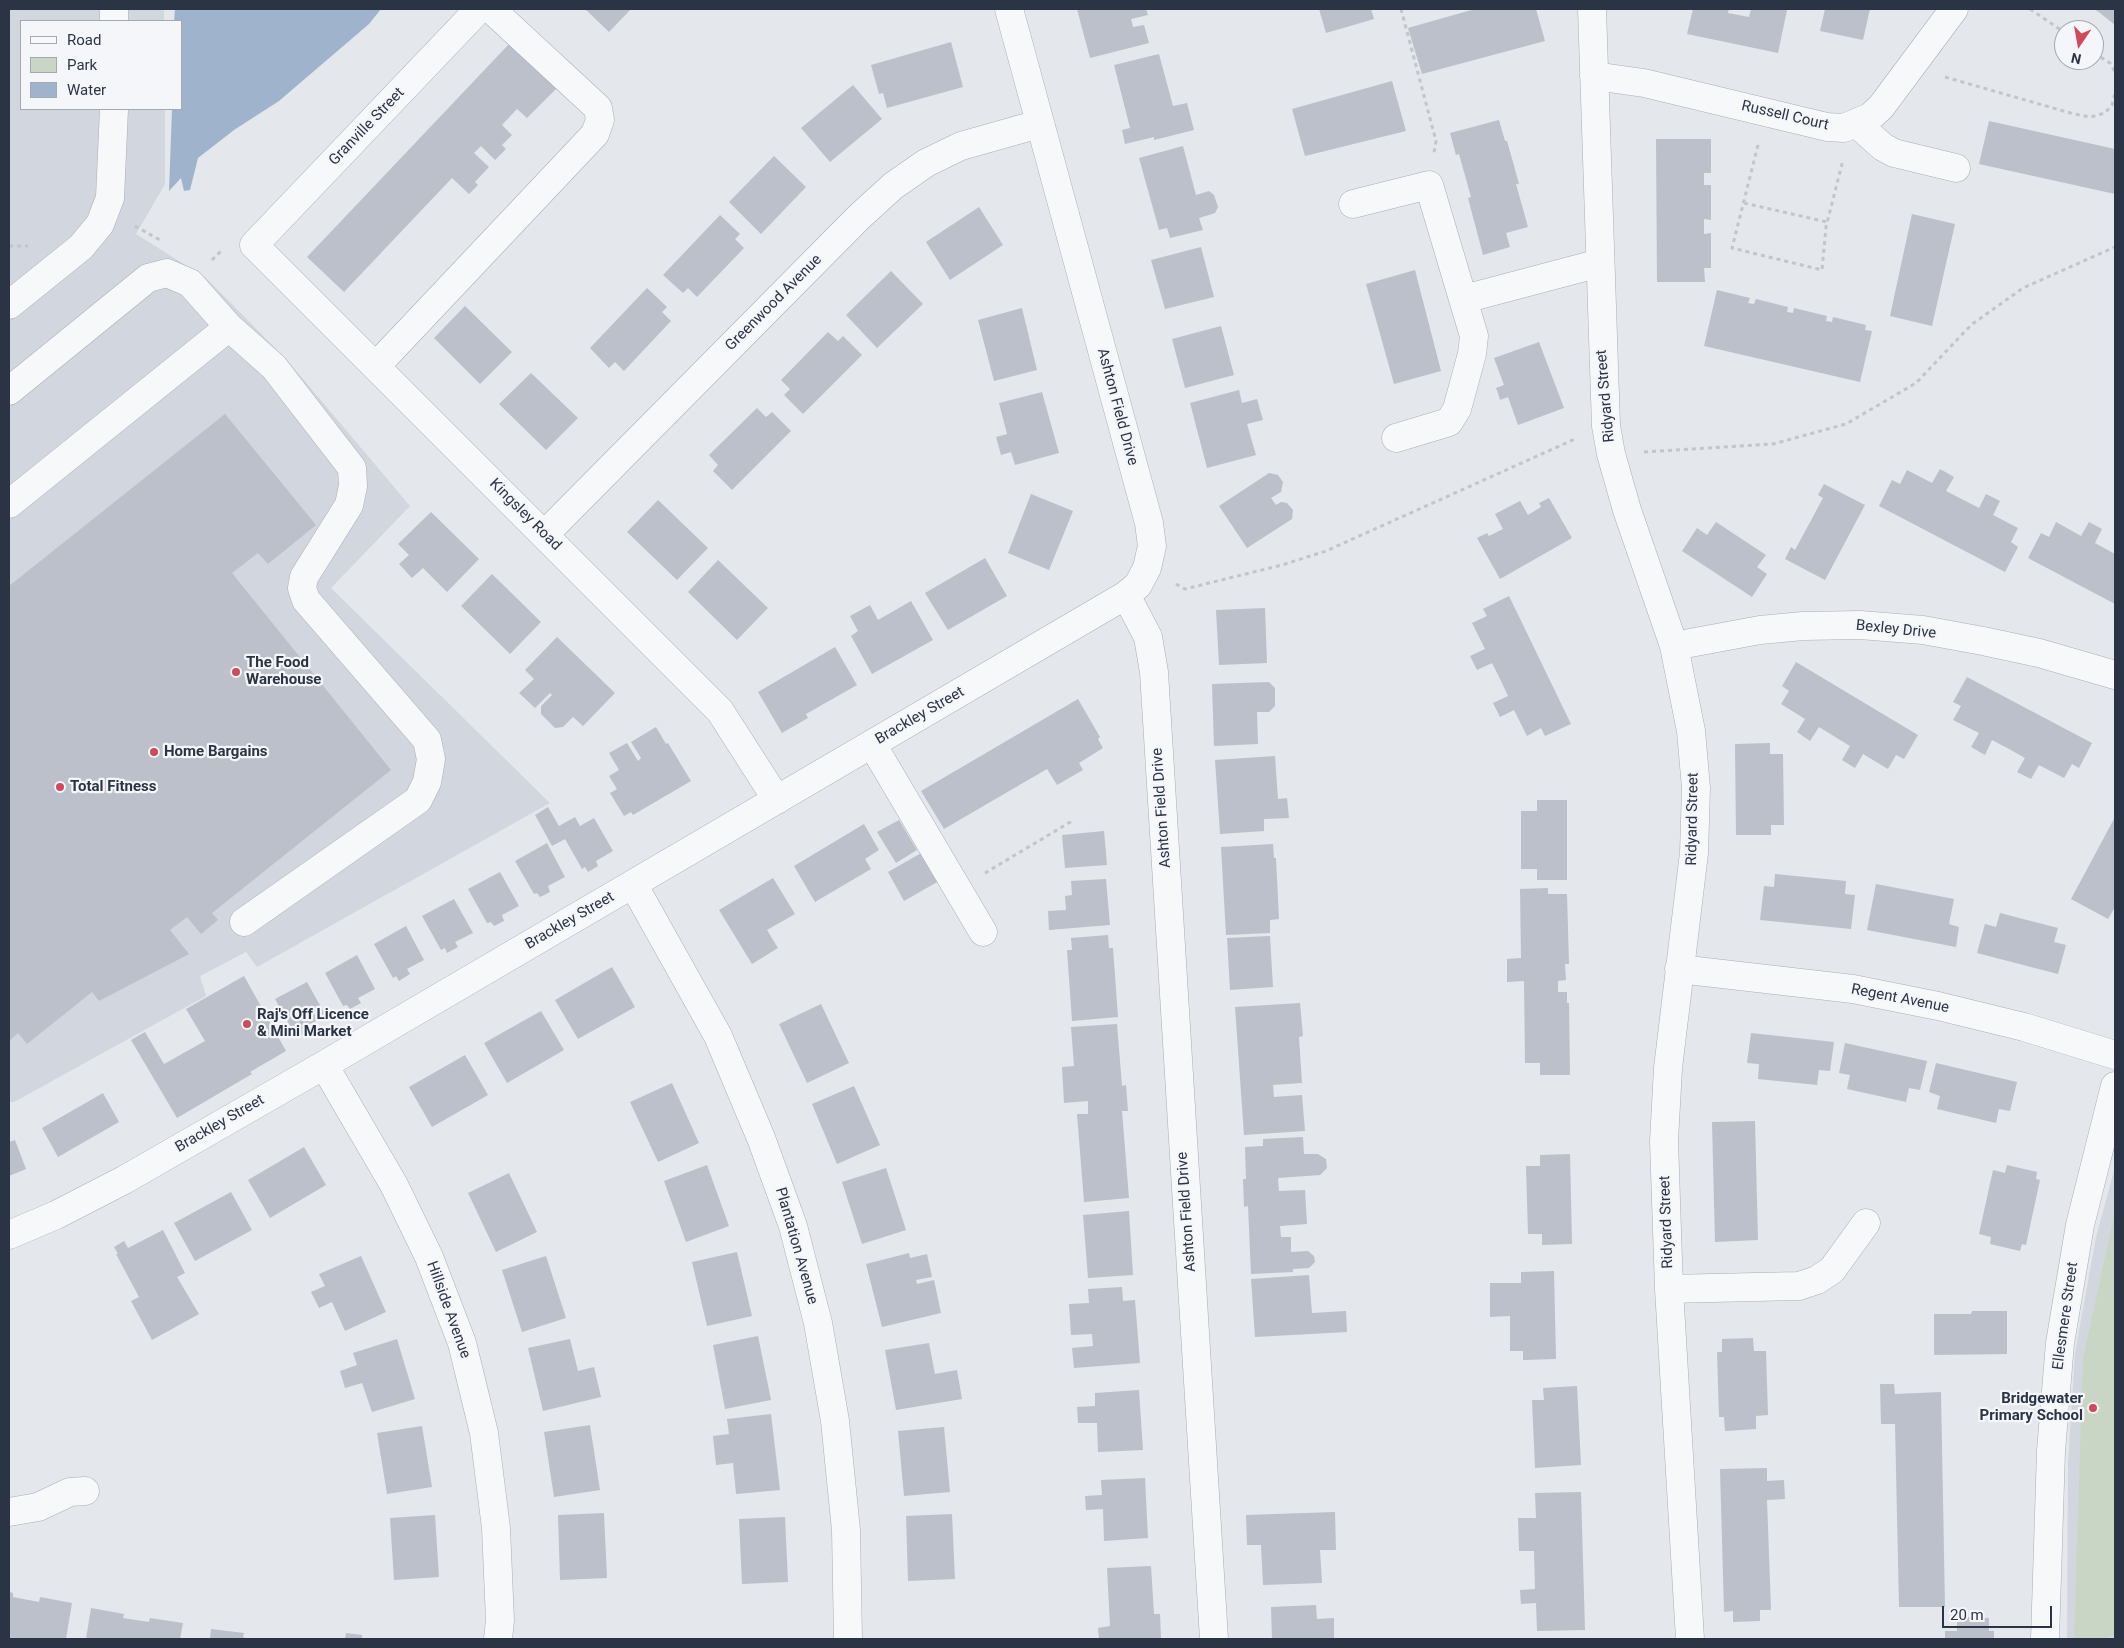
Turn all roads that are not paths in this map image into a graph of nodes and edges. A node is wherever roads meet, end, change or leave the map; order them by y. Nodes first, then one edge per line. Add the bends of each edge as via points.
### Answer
1 (479, 9) edge
2 (491, 9) edge
3 (1009, 9) edge
4 (1592, 9) edge
5 (1954, 9) edge
6 (1594, 76) junction
7 (114, 110) edge
8 (1039, 124) junction
9 (1854, 125) junction
10 (1956, 168) dead end
11 (1353, 204) dead end
12 (254, 245) joint
13 (1600, 263) junction
14 (1464, 299) junction
15 (9, 305) edge
16 (229, 327) junction
17 (376, 366) junction
18 (9, 391) edge
19 (1396, 438) dead end
20 (9, 504) edge
21 (544, 535) junction
22 (1126, 595) junction
23 (1674, 646) junction
24 (2115, 675) edge
25 (872, 744) junction
26 (777, 800) junction
27 (633, 884) junction
28 (244, 922) dead end
29 (983, 932) dead end
30 (1679, 970) junction
31 (2115, 1055) edge
32 (324, 1065) junction
33 (2115, 1086) edge
34 (1866, 1223) dead end
35 (9, 1235) edge
36 (1669, 1289) junction
37 (85, 1492) dead end
38 (9, 1512) edge
39 (498, 1639) edge
40 (848, 1639) edge
41 (1214, 1639) edge
42 (1690, 1639) edge
43 (2046, 1639) edge

1 - 12 street, Granville Street
2 - 17 street via 598,108 600,120 595,134
3 - 8 street, Ashton Field Drive
4 - 6 street, Ridyard Street
5 - 9 street, Russell Court via 1881,107
6 - 9 street, Russell Court via 1644,83 1827,128
6 - 13 street, Ridyard Street
7 - 15 street via 110,198 100,224 81,247
8 - 21 street, Greenwood Avenue via 961,146 926,163 893,186
8 - 22 street, Ashton Field Drive via 1149,523 1152,546 1147,568 1138,585
9 - 10 street via 1894,153
11 - 14 street via 1429,185
12 - 17 street, Kingsley Road
13 - 14 street
13 - 23 street, Ridyard Street via 1606,426 1611,454
14 - 19 street via 1474,336 1457,409 1449,422
16 - 18 street via 190,283 167,273 159,274 148,278
16 - 20 street
16 - 28 street via 274,367 352,468 353,486 348,505 304,577 302,588 306,600 427,740 431,759 427,782 418,800
17 - 21 street, Kingsley Road
21 - 26 street, Kingsley Road via 720,711
22 - 25 street, Brackley Street
22 - 41 street, Ashton Field Drive via 1148,637 1154,672
23 - 24 street, Bexley Drive via 1760,630 1860,625 1923,630 1983,641
23 - 30 street, Ridyard Street via 1690,731 1696,788 1694,853
25 - 26 street, Brackley Street
25 - 29 street
26 - 27 street, Brackley Street
27 - 32 street, Brackley Street
27 - 40 street, Plantation Avenue via 718,1036 762,1138 793,1226 818,1323 835,1420 846,1530
30 - 31 street, Regent Avenue via 1789,980 1881,994 2024,1027
30 - 36 street, Ridyard Street via 1664,1141
32 - 35 street, Brackley Street via 124,1180
32 - 39 street, Hillside Avenue via 394,1185 429,1257 462,1342 484,1433 496,1528
33 - 43 street, Ellesmere Street via 2080,1225 2060,1343 2051,1451
34 - 36 street via 1832,1270 1817,1280 1799,1286
36 - 42 street, Ridyard Street
37 - 38 street via 70,1492 38,1507

